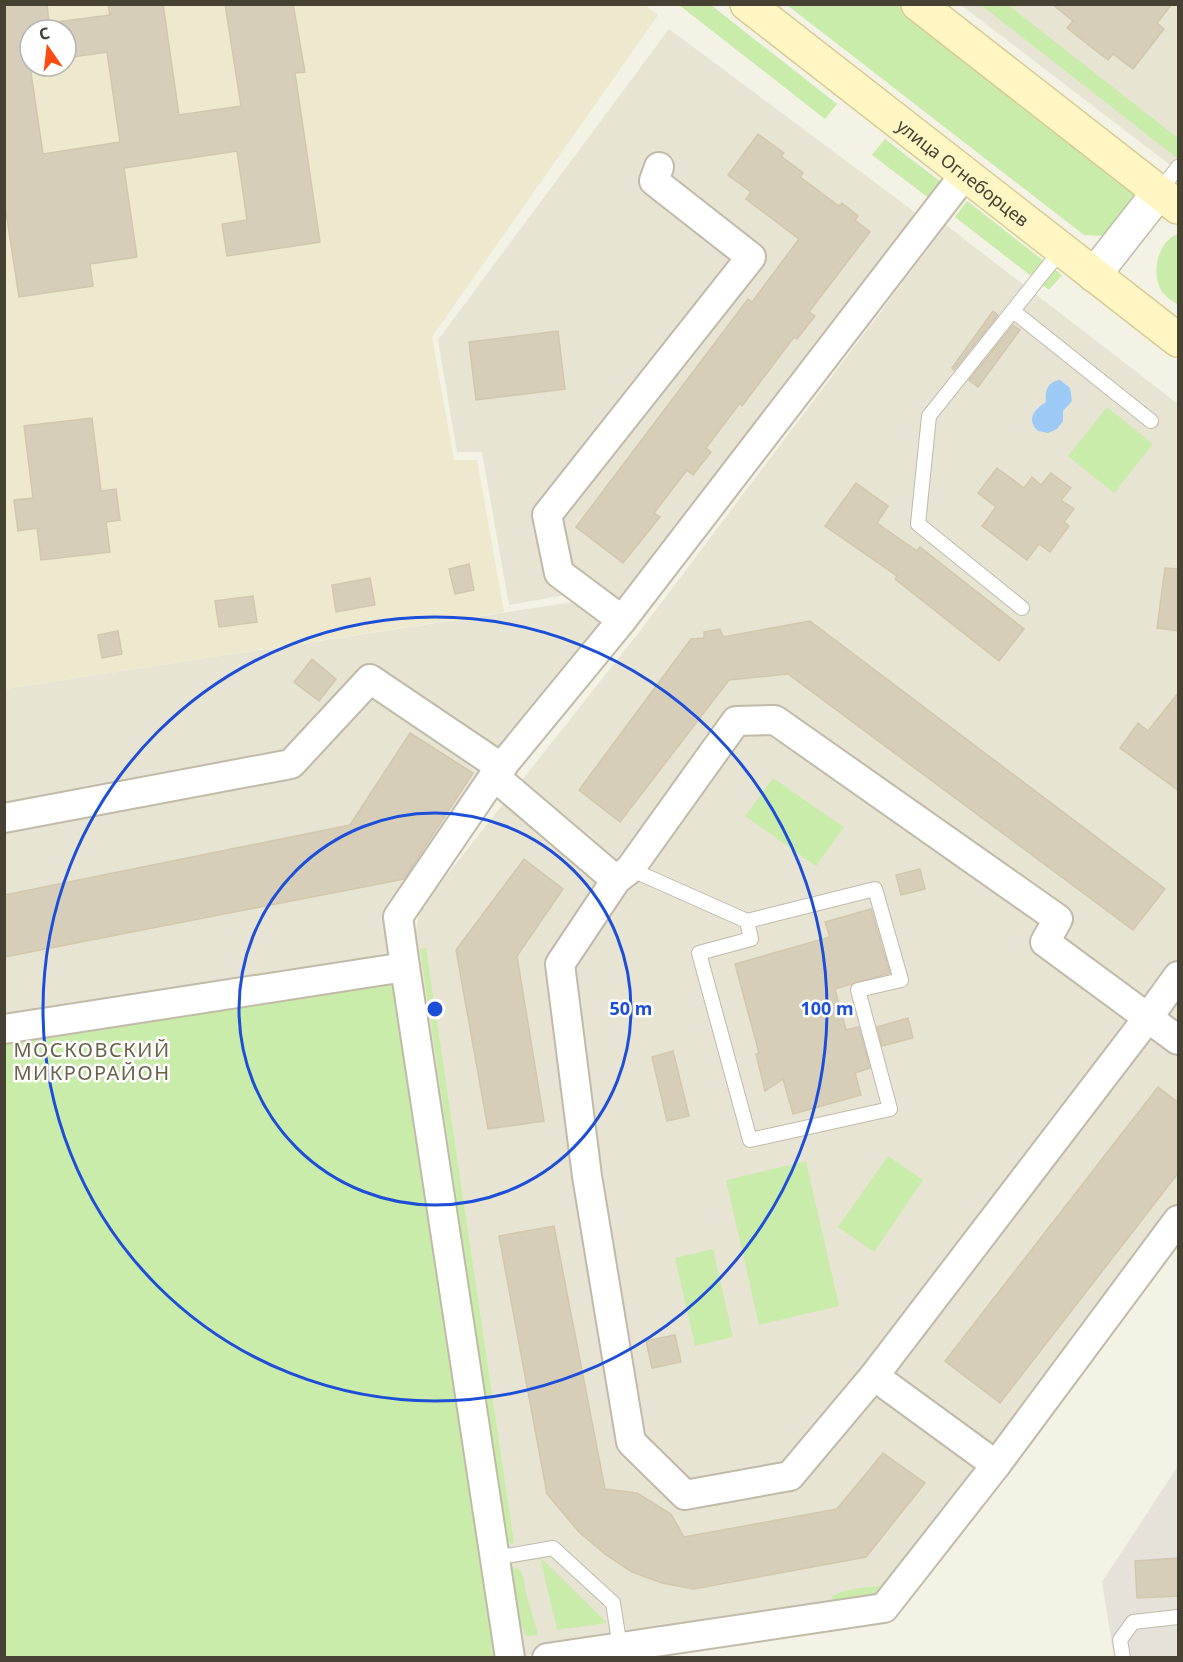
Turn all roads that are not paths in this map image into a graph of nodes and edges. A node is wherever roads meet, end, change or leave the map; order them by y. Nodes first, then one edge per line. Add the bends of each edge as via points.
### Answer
1 (747, 4) edge
2 (918, 4) edge
3 (658, 166) dead end
4 (965, 174) junction
5 (1172, 189) edge
6 (1062, 249) junction
7 (1094, 275) junction
8 (1013, 311) junction
9 (1179, 340) edge
10 (1151, 422) dead end
11 (1022, 608) dead end
12 (622, 620) junction
13 (498, 772) junction
14 (4, 818) edge
15 (623, 874) junction
16 (747, 921) junction
17 (405, 967) junction
18 (1179, 976) edge
19 (1147, 1019) junction
20 (4, 1029) edge
21 (1179, 1040) edge
22 (1179, 1220) edge
23 (874, 1376) junction
24 (996, 1465) junction
25 (495, 1558) junction
26 (1179, 1617) edge
27 (620, 1647) junction
28 (510, 1658) edge
29 (547, 1658) edge
30 (1123, 1658) edge

1 - 4 main road, улица Огнеборцев
2 - 5 main road
3 - 12 street via 654,181 752,257 547,514 559,573
4 - 6 main road, улица Огнеборцев
4 - 12 street
5 - 7 street
6 - 7 main road, улица Огнеборцев
6 - 8 lane
7 - 9 main road, улица Огнеборцев
8 - 10 lane
8 - 11 lane via 929,417 918,524
12 - 13 street
13 - 14 street via 370,679 291,764
13 - 15 street
13 - 17 street via 398,917
15 - 16 lane
15 - 19 street via 736,721 774,720 1058,919 1045,942
15 - 23 street via 560,964 587,1176 631,1442 685,1495 790,1476
16 - 16 lane via 874,889 901,980 858,990 890,1109 750,1140 699,953 751,939
17 - 20 street
17 - 25 street
18 - 19 street
19 - 21 street
19 - 23 street
22 - 24 street
23 - 24 street
24 - 27 street via 884,1608
25 - 27 lane via 553,1548 612,1603
25 - 28 street
26 - 30 lane via 1133,1622 1120,1640
27 - 29 street

